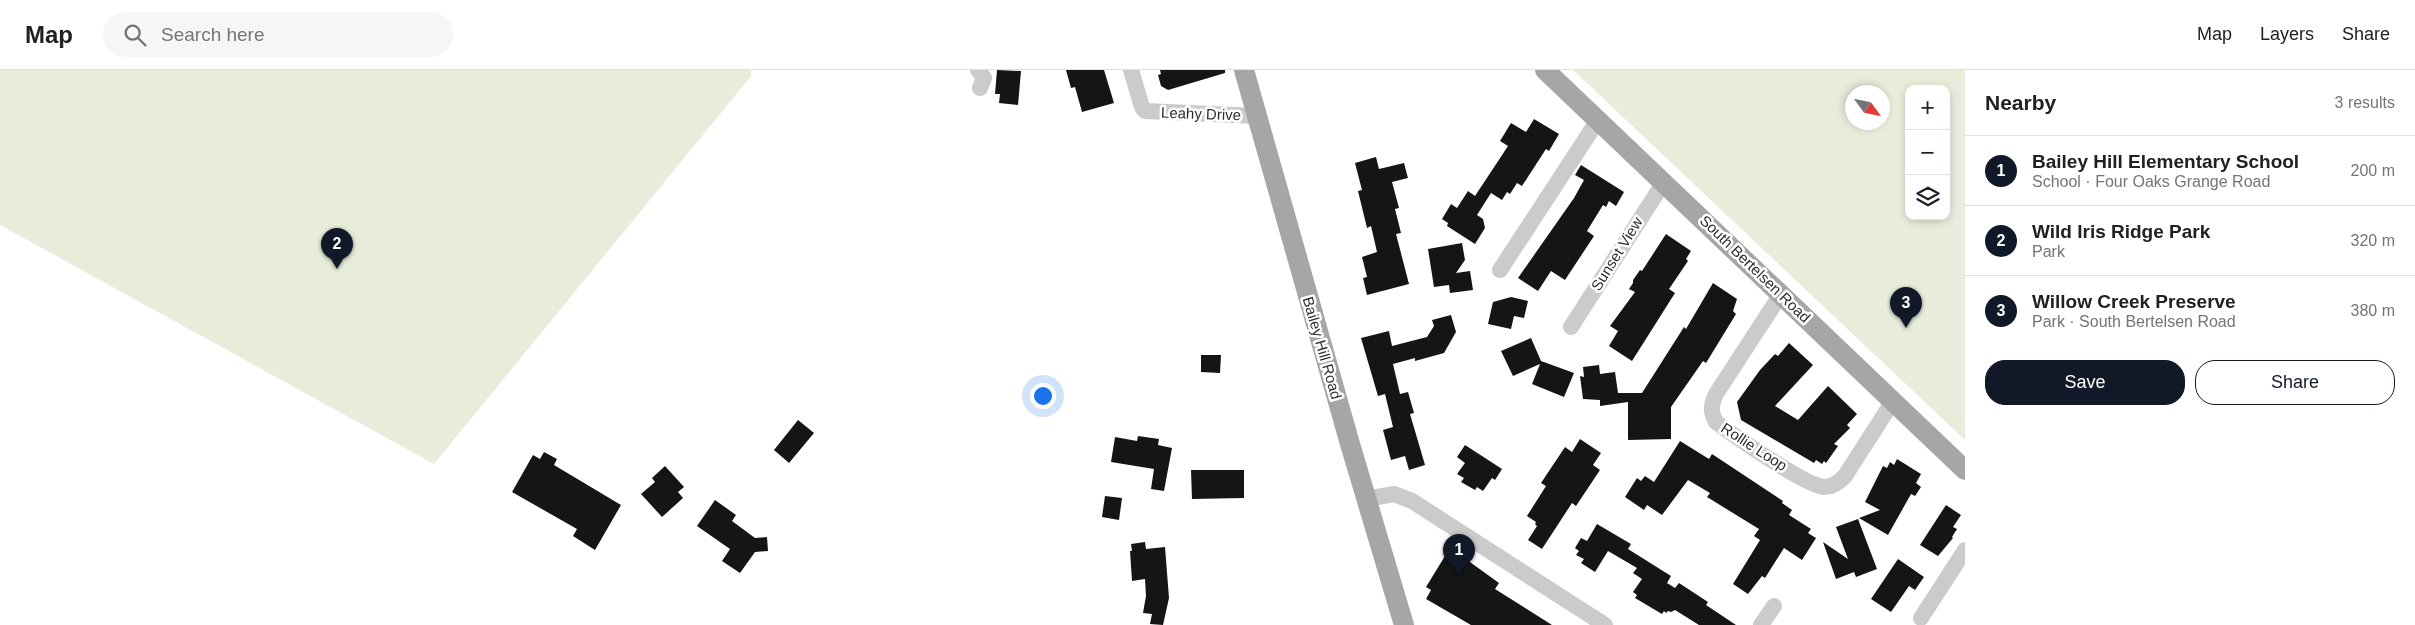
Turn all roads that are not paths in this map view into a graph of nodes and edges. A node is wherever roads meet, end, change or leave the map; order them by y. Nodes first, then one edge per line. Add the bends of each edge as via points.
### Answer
1 (978, 70) edge
2 (1131, 70) edge
3 (1244, 70) edge
4 (1545, 70) edge
5 (980, 88) dead end
6 (1256, 116) junction
7 (1598, 120) junction
8 (1664, 182) junction
9 (1500, 270) dead end
10 (1782, 294) junction
11 (1571, 327) dead end
12 (1893, 401) junction
13 (1965, 470) edge
14 (1366, 498) junction
15 (1965, 550) edge
16 (1774, 606) dead end
17 (1921, 618) dead end
18 (1404, 625) edge
19 (1605, 625) edge
20 (1761, 625) edge

1 - 5 street via 984,78
2 - 6 street, Leahy Drive via 1145,111
3 - 6 main road, Bailey Hill Road
4 - 7 main road, South Bertelsen Road
6 - 14 main road, Bailey Hill Road
7 - 8 main road, South Bertelsen Road
7 - 9 street
8 - 10 main road, South Bertelsen Road
8 - 11 street, Sunset View
10 - 12 main road, South Bertelsen Road
10 - 12 street, Rollie Loop via 1716,394 1711,404 1716,422 1809,482 1827,487 1845,476
12 - 13 main road, South Bertelsen Road
14 - 18 main road, Bailey Hill Road
14 - 19 street via 1394,494 1412,501
15 - 17 street
16 - 20 street

